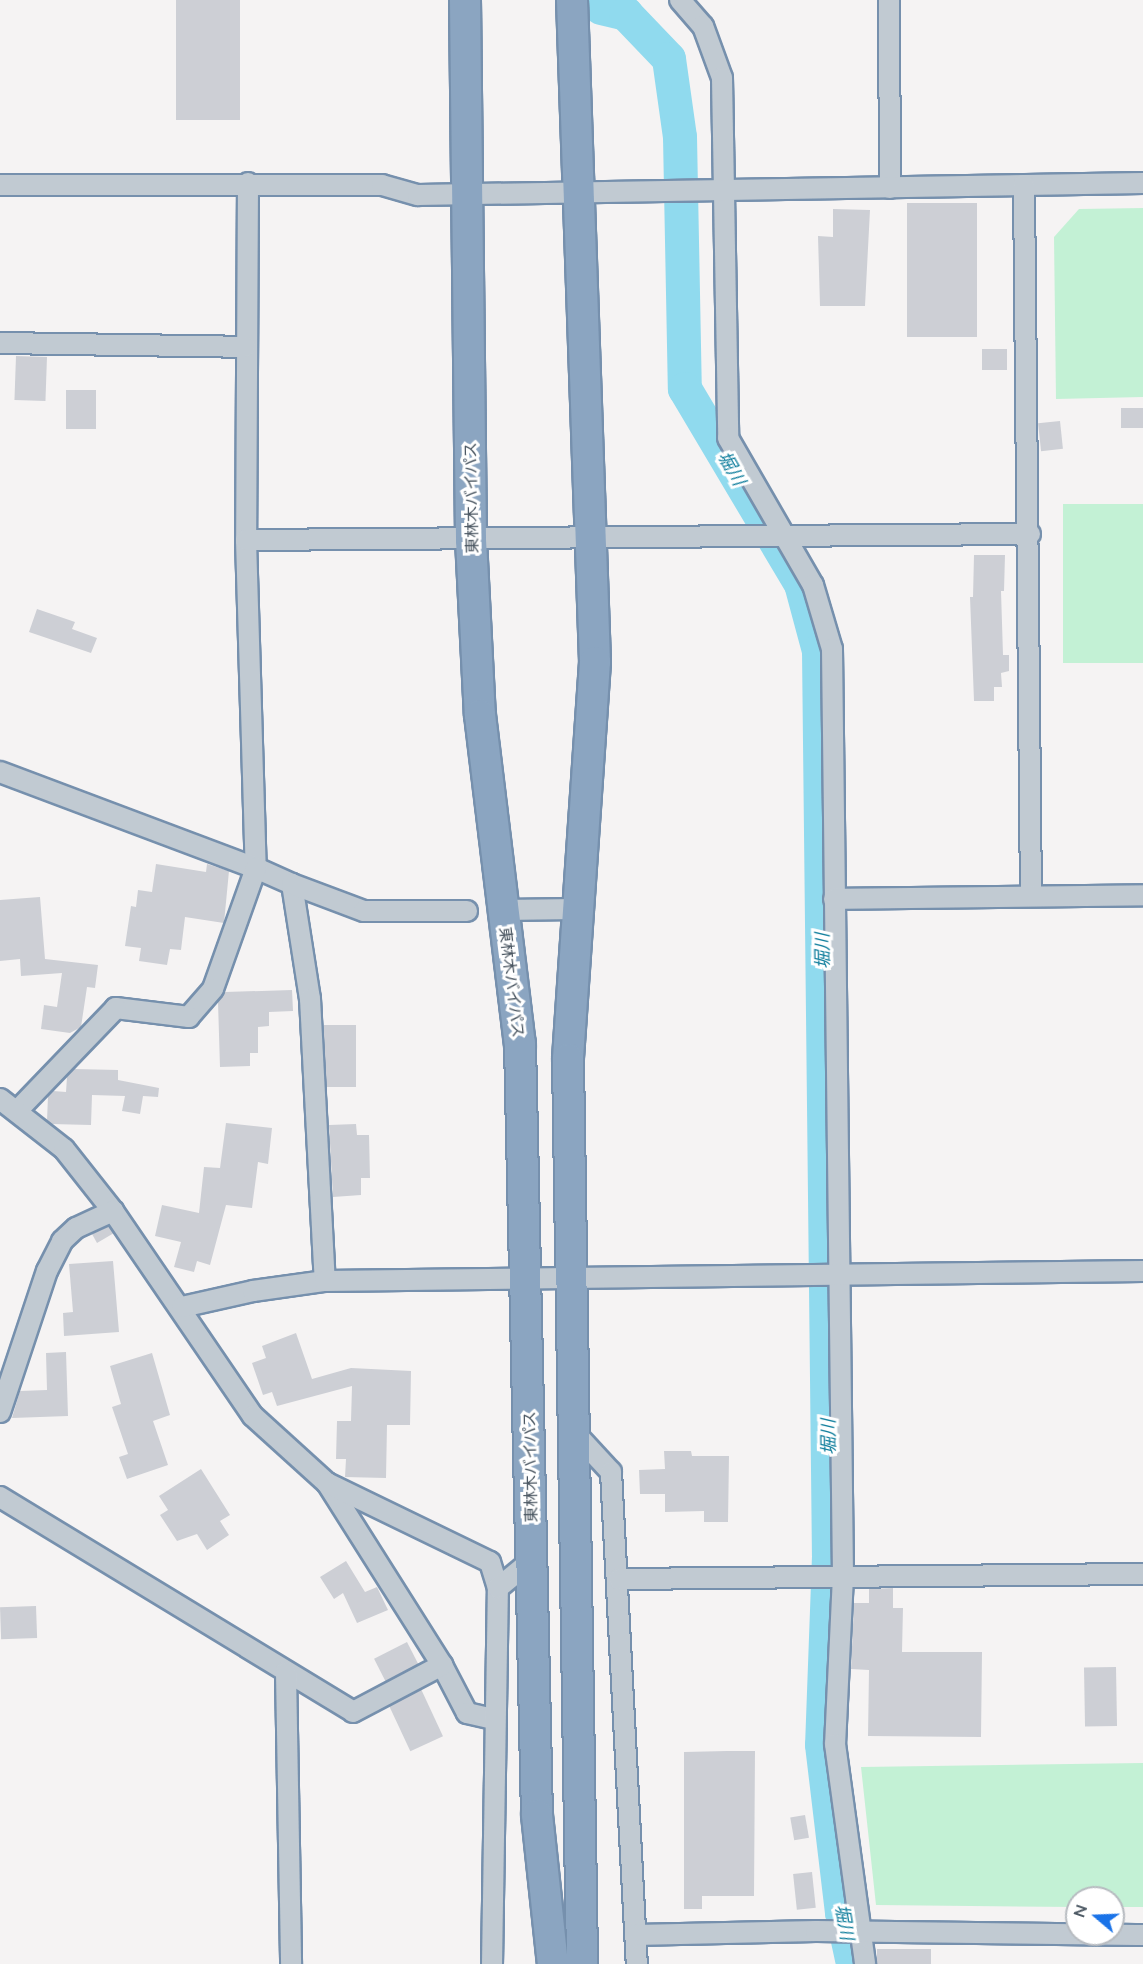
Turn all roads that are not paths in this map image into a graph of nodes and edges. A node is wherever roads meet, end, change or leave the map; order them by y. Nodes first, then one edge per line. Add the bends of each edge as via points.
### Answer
1 (465, 0) edge
2 (572, 0) edge
3 (680, 0) edge
4 (889, 0) edge
5 (248, 183) junction
6 (1143, 183) edge
7 (0, 185) edge
8 (1024, 185) junction
9 (890, 188) junction
10 (724, 191) junction
11 (467, 194) junction
12 (579, 195) junction
13 (0, 343) edge
14 (245, 347) junction
15 (1030, 534) junction
16 (785, 537) junction
17 (593, 539) junction
18 (246, 540) junction
19 (471, 540) junction
20 (0, 772) edge
21 (256, 868) junction
22 (292, 884) junction
23 (1143, 895) edge
24 (1031, 896) junction
25 (834, 899) junction
26 (577, 909) junction
27 (466, 910) dead end
28 (502, 910) junction
29 (0, 1099) edge
30 (18, 1110) junction
31 (113, 1211) junction
32 (1143, 1271) edge
33 (841, 1275) junction
34 (570, 1277) junction
35 (526, 1279) junction
36 (325, 1281) junction
37 (182, 1307) junction
38 (0, 1412) edge
39 (573, 1432) junction
40 (327, 1483) junction
41 (0, 1497) edge
42 (532, 1560) junction
43 (1143, 1574) edge
44 (843, 1576) junction
45 (619, 1579) junction
46 (498, 1588) junction
47 (442, 1665) junction
48 (286, 1672) junction
49 (493, 1719) junction
50 (580, 1732) junction
51 (537, 1815) junction
52 (860, 1932) junction
53 (635, 1935) junction
54 (1143, 1935) edge
55 (291, 1964) edge
56 (492, 1964) edge
57 (543, 1964) edge
58 (553, 1964) edge
59 (582, 1964) edge
60 (602, 1964) edge
61 (637, 1964) edge
62 (865, 1964) edge

1 - 11 highway, 東林木バイパス
2 - 12 highway
3 - 10 street via 703,26 722,78
4 - 9 street
5 - 7 street
5 - 11 street via 382,185 418,195
5 - 14 street
6 - 8 street
8 - 9 street
8 - 15 street
9 - 10 street
10 - 12 street
10 - 16 street via 728,438
11 - 12 street
11 - 19 highway, 東林木バイパス
12 - 17 highway
13 - 14 street
14 - 18 street
15 - 16 street
15 - 24 street
16 - 17 street
16 - 25 street via 813,585 832,649
17 - 19 street
17 - 26 highway via 595,662
18 - 19 street
18 - 21 street
19 - 28 highway, 東林木バイパス via 480,715
20 - 21 street
21 - 22 street
21 - 30 street via 213,989 189,1017 116,1008
22 - 27 street via 364,911
22 - 36 street via 310,999
23 - 24 street
24 - 25 street
25 - 33 street
26 - 28 street
26 - 34 highway via 567,1059
28 - 35 highway, 東林木バイパス via 520,1044
29 - 30 street
30 - 31 street via 64,1149
31 - 37 street
31 - 38 street via 76,1228 62,1240 47,1271
32 - 33 street
33 - 34 street
33 - 44 street
34 - 35 street
34 - 39 highway
35 - 36 street
35 - 42 highway, 東林木バイパス
36 - 37 street via 253,1291
37 - 40 street via 253,1416
39 - 45 street via 611,1472
39 - 50 highway
40 - 46 street via 490,1562
40 - 47 street
41 - 48 street
42 - 46 street
42 - 51 highway, 東林木バイパス
43 - 44 street
44 - 45 street
44 - 52 street via 835,1744
45 - 53 street
46 - 49 street
47 - 48 street via 353,1712
47 - 49 street via 467,1713
48 - 55 street
49 - 56 street
50 - 59 highway
50 - 60 highway
51 - 57 highway
51 - 58 highway, 東林木バイパス
52 - 53 street
52 - 54 street
52 - 62 street
53 - 61 street

